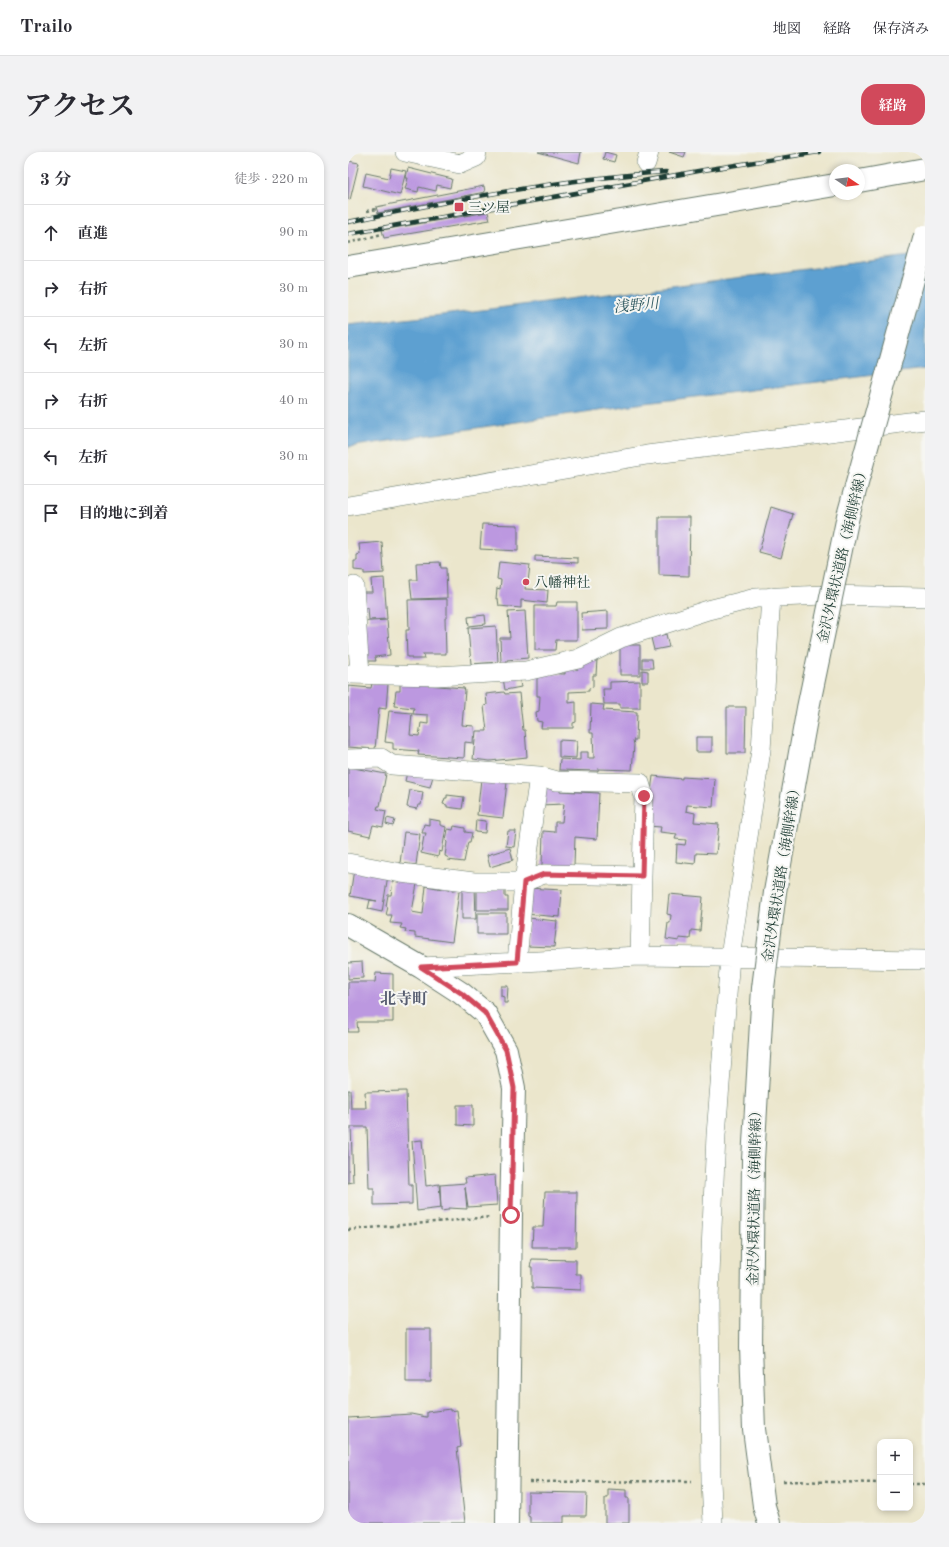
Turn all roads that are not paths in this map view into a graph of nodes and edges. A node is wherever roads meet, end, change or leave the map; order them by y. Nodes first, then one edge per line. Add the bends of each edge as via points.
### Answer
1 (405, 152) edge
2 (477, 152) edge
3 (925, 169) edge
4 (865, 180) edge
5 (829, 186) edge
6 (925, 236) edge
7 (348, 267) edge
8 (925, 420) edge
9 (348, 506) edge
10 (354, 586) dead end
11 (771, 597) junction
12 (925, 597) edge
13 (354, 674) edge
14 (348, 759) edge
15 (539, 776) junction
16 (348, 862) edge
17 (642, 876) junction
18 (524, 882) junction
19 (348, 925) edge
20 (640, 956) junction
21 (730, 957) junction
22 (925, 960) edge
23 (517, 962) junction
24 (421, 967) junction
25 (765, 1519) edge
26 (507, 1523) edge
27 (713, 1523) edge

1 - 2 street via 460,164 476,157
3 - 4 main road
5 - 7 main road
6 - 25 main road, 金沢外環状道路（海側幹線）, bridge via 848,516 808,708 774,900 763,988 753,1160 751,1347 754,1429
8 - 9 street via 646,454
10 - 13 street
11 - 12 street
11 - 13 street via 756,598 708,610 622,638 578,658 526,671 436,676
11 - 21 street via 761,750
14 - 15 street via 381,758 392,765
15 - 17 street via 557,781 640,783 644,796
15 - 18 street
16 - 18 street via 401,873 474,882
17 - 18 street via 544,874
17 - 20 street
18 - 23 street
19 - 24 main road
20 - 21 street
20 - 23 street
21 - 22 street
21 - 27 street via 716,1135 709,1298
23 - 24 street
24 - 26 main road via 461,993 485,1013 506,1050 514,1088

